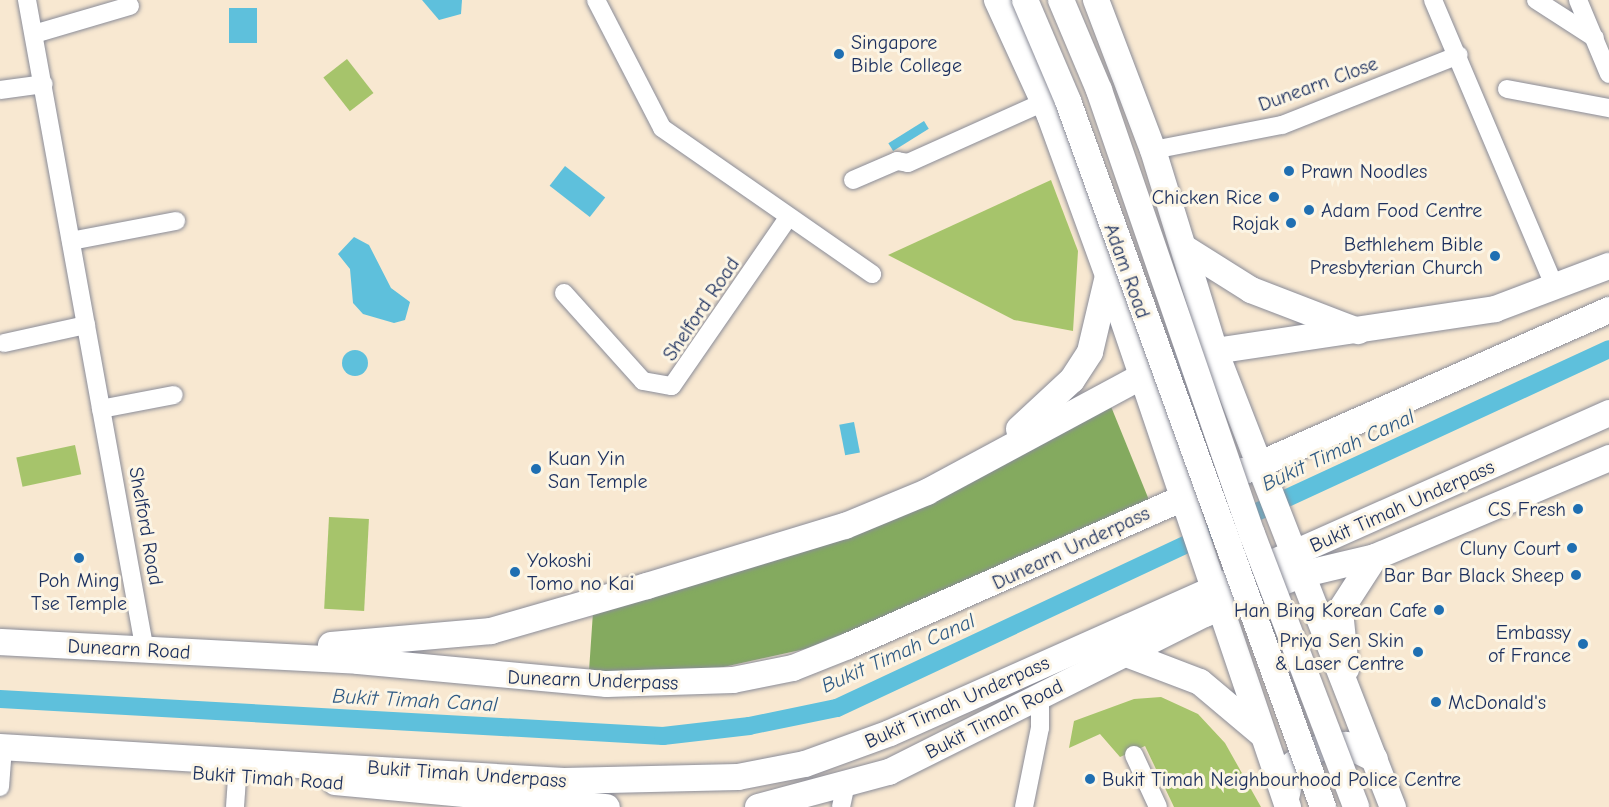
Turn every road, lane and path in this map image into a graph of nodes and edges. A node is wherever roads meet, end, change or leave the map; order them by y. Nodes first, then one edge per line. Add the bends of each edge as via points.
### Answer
1 (27, 0) edge
2 (596, 0) edge
3 (997, 0) edge
4 (1024, 0) edge
5 (1061, 0) edge
6 (1096, 0) edge
7 (1432, 0) edge
8 (1536, 0) edge
9 (1578, 0) edge
10 (130, 6) dead end
11 (34, 34) junction
12 (1595, 38) junction
13 (1459, 55) junction
14 (1609, 74) edge
15 (44, 84) junction
16 (1508, 88) dead end
17 (0, 90) edge
18 (1038, 104) junction
19 (1609, 108) edge
20 (1153, 150) junction
21 (853, 180) dead end
22 (1167, 193) junction
23 (787, 219) junction
24 (1087, 220) junction
25 (176, 221) dead end
26 (71, 241) junction
27 (1186, 249) junction
28 (1609, 266) edge
29 (872, 274) dead end
30 (1108, 275) junction
31 (1555, 287) junction
32 (564, 293) dead end
33 (1609, 309) edge
34 (86, 325) junction
35 (1361, 332) junction
36 (4, 343) dead end
37 (1215, 351) junction
38 (1142, 376) junction
39 (174, 395) dead end
40 (101, 409) junction
41 (1609, 413) edge
42 (988, 457) junction
43 (1609, 458) edge
44 (1375, 556) junction
45 (1300, 575) junction
46 (1222, 608) junction
47 (0, 642) edge
48 (145, 651) junction
49 (1124, 653) junction
50 (257, 655) junction
51 (1348, 690) junction
52 (1040, 694) junction
53 (1264, 736) junction
54 (2, 747) edge
55 (1134, 755) dead end
56 (149, 756) junction
57 (1375, 759) junction
58 (259, 761) joint
59 (237, 777) junction
60 (0, 787) edge
61 (843, 797) edge
62 (1287, 802) edge
63 (513, 803) edge
64 (235, 807) edge
65 (607, 807) edge
66 (758, 807) edge
67 (1024, 807) edge
68 (1158, 807) edge
69 (1323, 807) edge
70 (1356, 807) edge
71 (1393, 807) edge

1 - 11 street, Shelford Road
2 - 23 street via 662,128
3 - 18 highway
4 - 69 highway, Adam Road, bridge via 1068,101
5 - 70 highway, Adam Road, bridge via 1099,90 1252,534
6 - 20 highway
7 - 13 street
8 - 12 street
9 - 12 street
10 - 11 street
11 - 15 street, Shelford Road
12 - 14 street
13 - 20 street, Dunearn Close via 1295,120
13 - 31 street
15 - 17 street
15 - 26 street, Shelford Road
16 - 19 street
18 - 21 street via 908,163 897,161
18 - 24 highway
20 - 22 highway
22 - 24 highway via 1155,235 1126,246 1101,235
22 - 27 highway
23 - 29 street
23 - 32 street, Shelford Road via 672,386 643,381
24 - 30 highway
25 - 26 street
26 - 34 street, Shelford Road
27 - 35 highway via 1251,290
27 - 37 highway
28 - 31 highway
30 - 38 highway
30 - 42 highway via 1090,352 1072,380
31 - 35 highway via 1495,309
33 - 50 highway, Dunearn Underpass via 793,668 733,680 617,685
34 - 36 street
34 - 40 street, Shelford Road
35 - 37 highway
37 - 38 highway
37 - 45 highway
38 - 42 highway
38 - 46 highway
39 - 40 street
40 - 48 street, Shelford Road
41 - 58 highway, Bukit Timah Underpass via 890,733 805,764 738,777 655,782
42 - 50 highway via 845,526 491,631
43 - 44 highway, Bukit Timah Road
44 - 45 highway, Bukit Timah Road
44 - 51 highway via 1340,611
45 - 46 highway, Bukit Timah Road
45 - 51 highway
46 - 49 highway, Bukit Timah Road
46 - 53 highway
47 - 48 highway, Dunearn Road
48 - 50 highway, Dunearn Road
49 - 52 highway, Bukit Timah Road
49 - 53 highway via 1200,682
51 - 57 highway
52 - 61 highway, Bukit Timah Road
52 - 67 street via 1040,728
53 - 62 highway
54 - 56 highway, Bukit Timah Road
54 - 60 street
55 - 68 street
56 - 58 highway, Bukit Timah Road
56 - 59 highway, Bukit Timah Road via 169,770
57 - 62 highway via 1346,746 1320,748 1294,764
57 - 71 highway
59 - 63 highway, Bukit Timah Road
59 - 64 street
61 - 66 highway, Bukit Timah Road
63 - 65 highway, Bukit Timah Road

